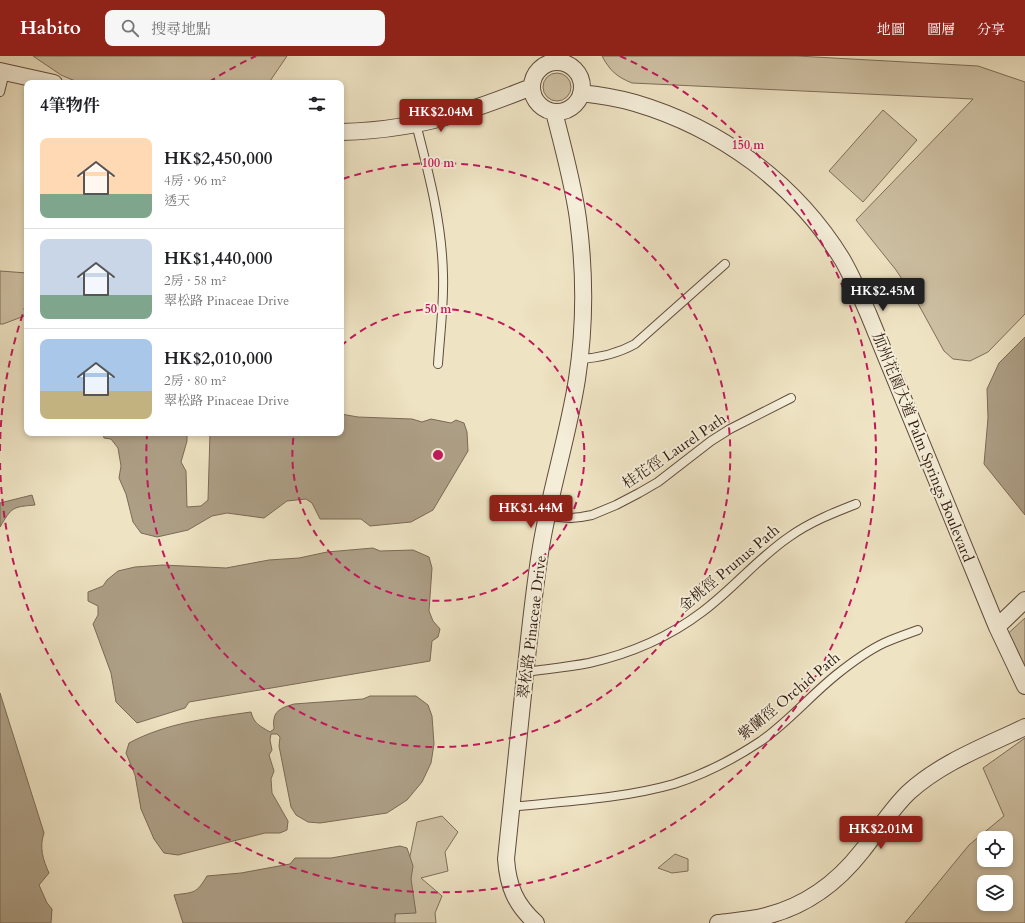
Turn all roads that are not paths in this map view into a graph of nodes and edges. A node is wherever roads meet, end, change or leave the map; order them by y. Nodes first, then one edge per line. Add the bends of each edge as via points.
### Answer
1 (568, 60) edge
2 (2, 72) edge
3 (40, 80) edge
4 (532, 87) junction
5 (0, 92) edge
6 (582, 92) junction
7 (554, 112) junction
8 (416, 124) junction
9 (344, 132) edge
10 (725, 264) dead end
11 (579, 359) junction
12 (438, 364) dead end
13 (791, 398) dead end
14 (856, 504) dead end
15 (547, 516) junction
16 (1025, 600) edge
17 (997, 627) junction
18 (918, 630) dead end
19 (526, 672) junction
20 (1025, 686) edge
21 (1025, 727) edge
22 (511, 807) junction
23 (536, 923) edge
24 (718, 923) edge

1 - 4 street via 547,64 539,70
1 - 6 street via 579,75
2 - 3 street
2 - 5 lane
4 - 7 street via 538,104
4 - 8 street via 459,114
6 - 7 street via 572,107
6 - 17 street, 加州花園大道 Palm Springs Boulevard via 653,109 712,134 738,150 779,183 825,234 842,259 868,313
7 - 11 street, 翠松路 Pinaceae Drive via 571,181 582,259 583,298
8 - 9 street
8 - 12 lane via 432,188 441,245 443,276
10 - 11 lane via 635,344 613,354
11 - 15 street, 翠松路 Pinaceae Drive via 571,416
13 - 15 lane, 桂花徑 Laurel Path via 730,429 658,482 616,505 581,518
14 - 19 lane, 金桃徑 Prunus Path via 822,517 788,537 711,605 658,638 613,657
15 - 19 street, 翠松路 Pinaceae Drive
16 - 17 street
17 - 20 street, 加州花園大道 Palm Springs Boulevard
18 - 22 lane, 紫蘭徑 Orchid Path via 866,653 834,676 762,740 698,775 668,785 626,794
19 - 22 street, 翠松路 Pinaceae Drive
21 - 24 street via 951,763 922,781 893,810 851,865 821,892 785,910 766,916
22 - 23 street, 翠松路 Pinaceae Drive via 506,859 510,888 525,913

